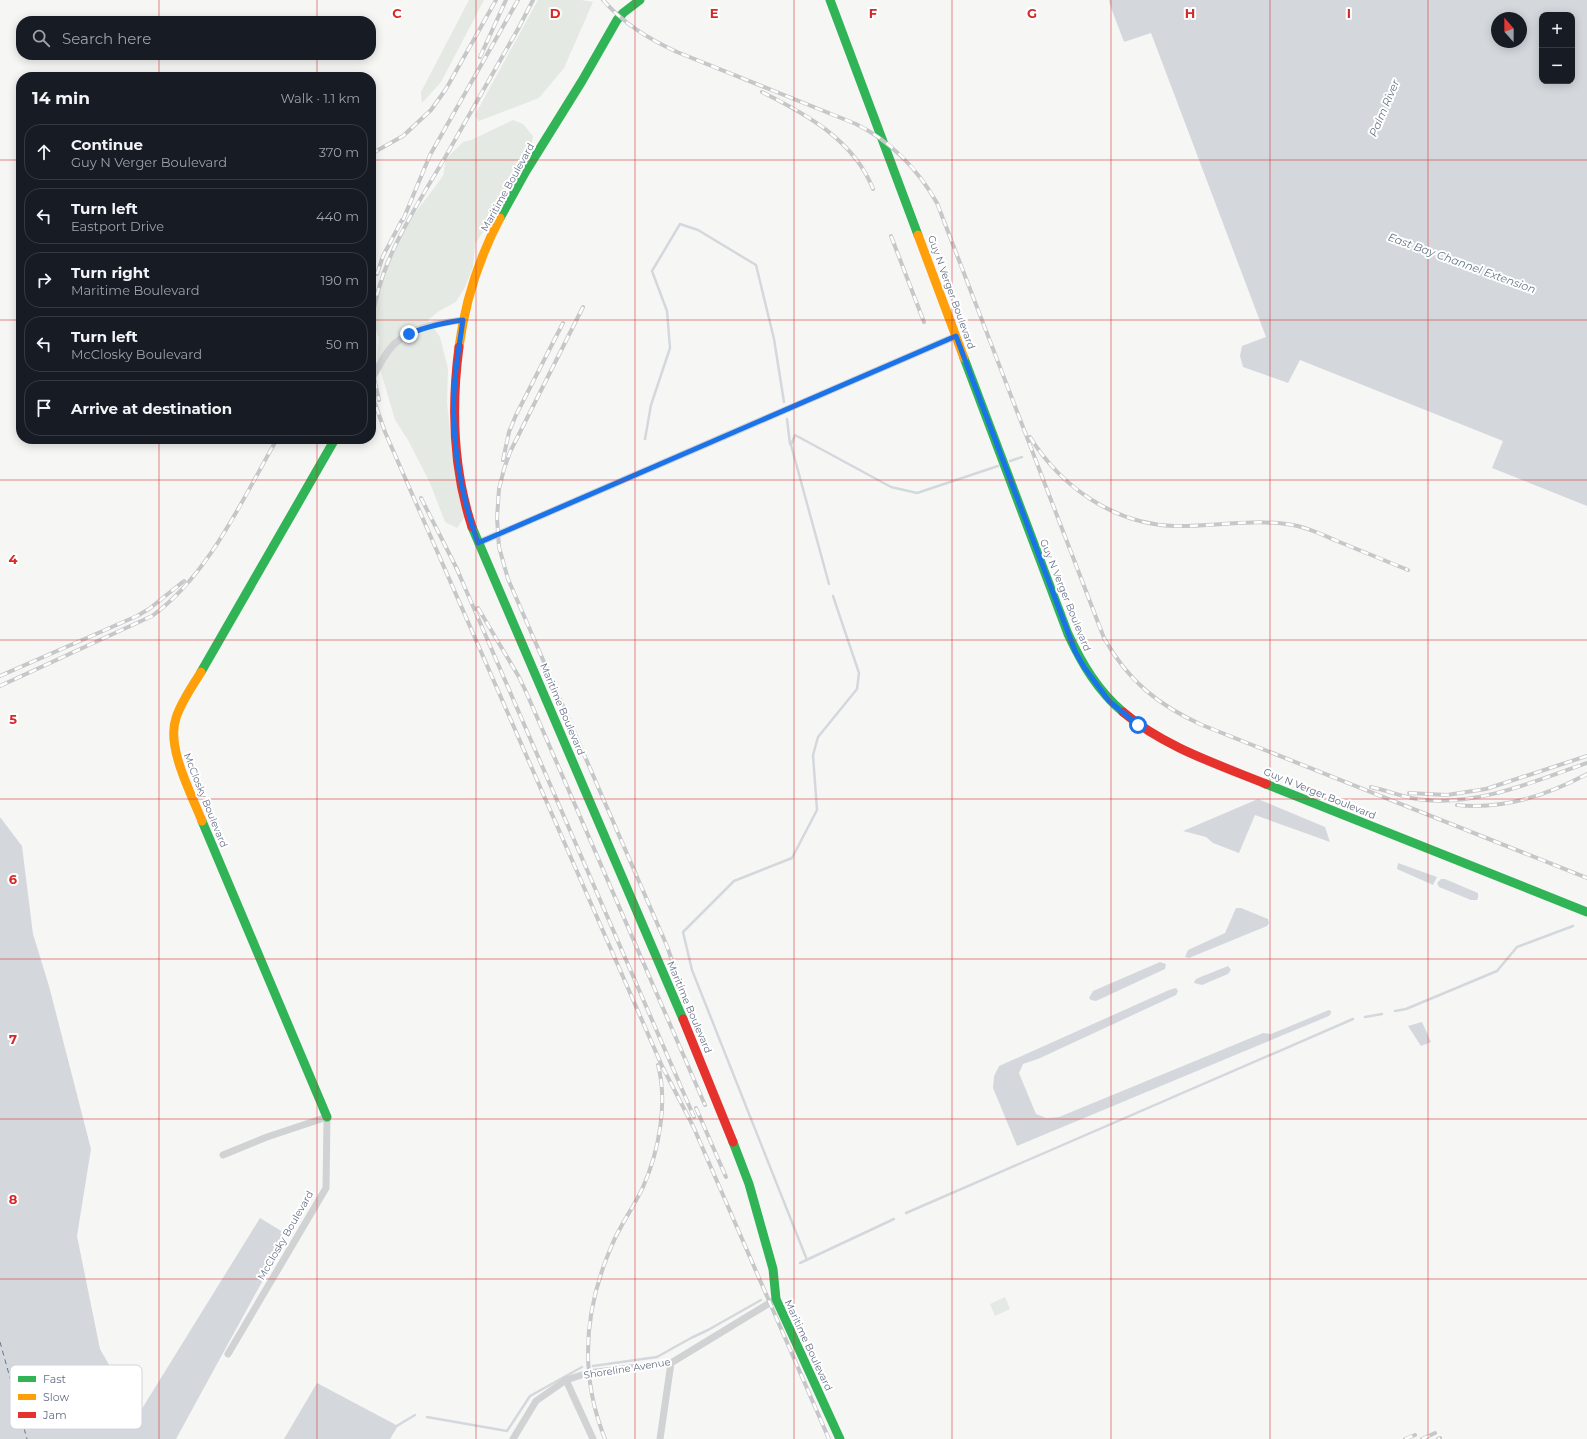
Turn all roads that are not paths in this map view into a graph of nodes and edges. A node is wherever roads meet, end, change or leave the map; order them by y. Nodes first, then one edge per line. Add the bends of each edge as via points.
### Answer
1 (640, 0) edge
2 (830, 0) edge
3 (463, 320) junction
4 (956, 336) junction
5 (376, 372) edge
6 (332, 444) edge
7 (478, 543) junction
8 (1587, 912) edge
9 (327, 1117) junction
10 (223, 1155) dead end
11 (776, 1299) junction
12 (228, 1354) dead end
13 (671, 1363) junction
14 (566, 1380) junction
15 (513, 1439) edge
16 (593, 1439) edge
17 (660, 1439) edge
18 (840, 1439) edge

1 - 3 street, Maritime Boulevard via 619,17 504,211 477,271
2 - 4 street, Guy N Verger Boulevard
3 - 5 street via 439,323 409,334 390,350
3 - 7 street, Maritime Boulevard via 455,379 454,426 462,493
4 - 7 street
4 - 8 street, Guy N Verger Boulevard via 1075,651 1109,701 1156,737 1186,752
6 - 9 street, McClosky Boulevard via 179,710 175,720 173,741 211,844
7 - 11 street, Maritime Boulevard via 690,1034 749,1184 773,1269
9 - 10 street
9 - 12 street, McClosky Boulevard via 326,1188
11 - 13 street, Shoreline Avenue
11 - 18 street, Maritime Boulevard
13 - 14 street, Shoreline Avenue via 588,1373
13 - 17 street
14 - 15 street, Shoreline Avenue via 536,1401
14 - 16 street

